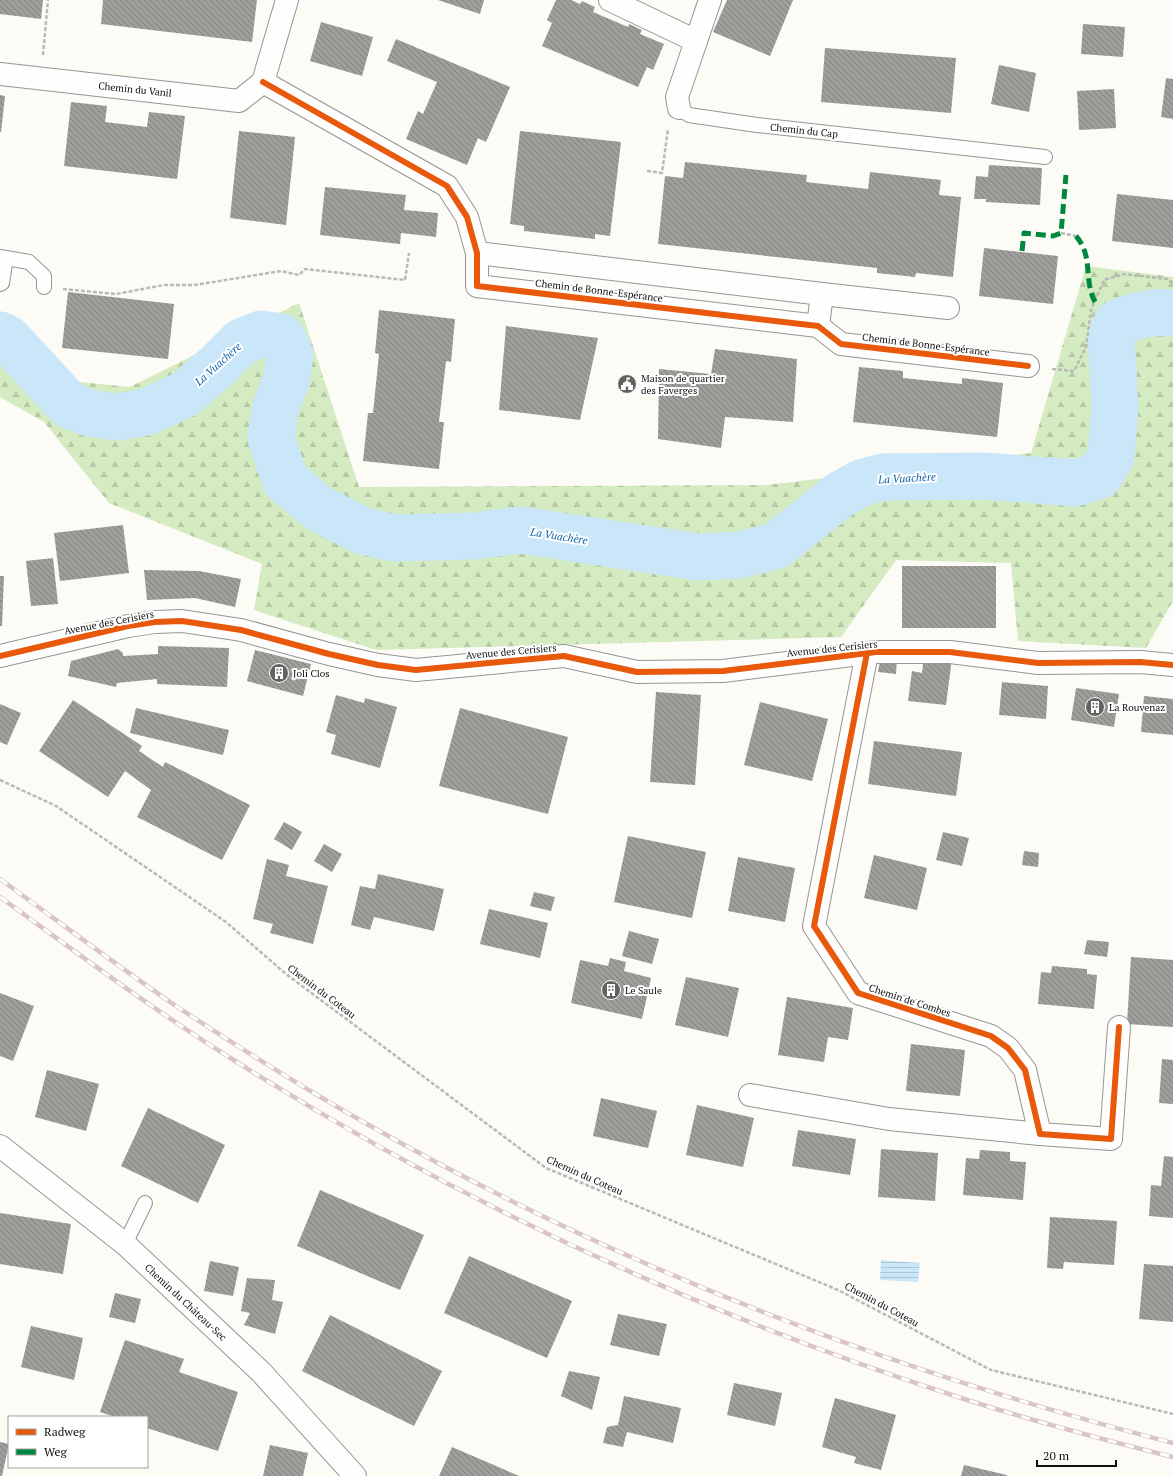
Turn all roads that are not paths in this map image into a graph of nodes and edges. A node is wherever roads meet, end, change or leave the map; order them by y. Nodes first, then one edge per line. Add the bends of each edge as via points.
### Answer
1 (287, 0) edge
2 (610, 0) edge
3 (710, 0) edge
4 (696, 41) junction
5 (0, 74) edge
6 (263, 82) junction
7 (673, 116) joint
8 (1045, 156) dead end
9 (477, 253) junction
10 (3, 257) edge
11 (0, 284) edge
12 (44, 287) road end
13 (822, 294) junction
14 (948, 308) dead end
15 (818, 326) junction
16 (1028, 366) road end
17 (867, 653) junction
18 (0, 656) edge
19 (1173, 665) edge
20 (1119, 1027) dead end
21 (750, 1095) dead end
22 (1040, 1134) junction
23 (0, 1146) edge
24 (145, 1202) dead end
25 (125, 1244) junction
26 (355, 1476) edge

1 - 6 street
2 - 4 street
3 - 4 street
4 - 7 street
5 - 6 street, Chemin du Vanil via 239,101
6 - 9 street, Chemin de Bonne-Espérance via 447,186 467,216
7 - 8 lane, Chemin du Cap
9 - 13 street
9 - 15 street, Chemin de Bonne-Espérance via 477,286
10 - 11 lane
10 - 12 lane via 29,262 44,276
13 - 14 street
13 - 15 street
15 - 16 street, Chemin de Bonne-Espérance via 841,344
17 - 18 street, Avenue des Cerisiers via 722,671 637,672 564,656 416,670 329,654 241,630 182,621 128,626
17 - 19 street, Avenue des Cerisiers via 950,652 1038,663 1140,662
17 - 22 street, Chemin de Combes via 814,926 858,993 991,1036 1008,1048 1025,1070
20 - 22 street via 1111,1139
21 - 22 street via 889,1119
23 - 25 street, Chemin du Château-Sec
24 - 25 lane
25 - 26 street, Chemin du Château-Sec via 262,1372

